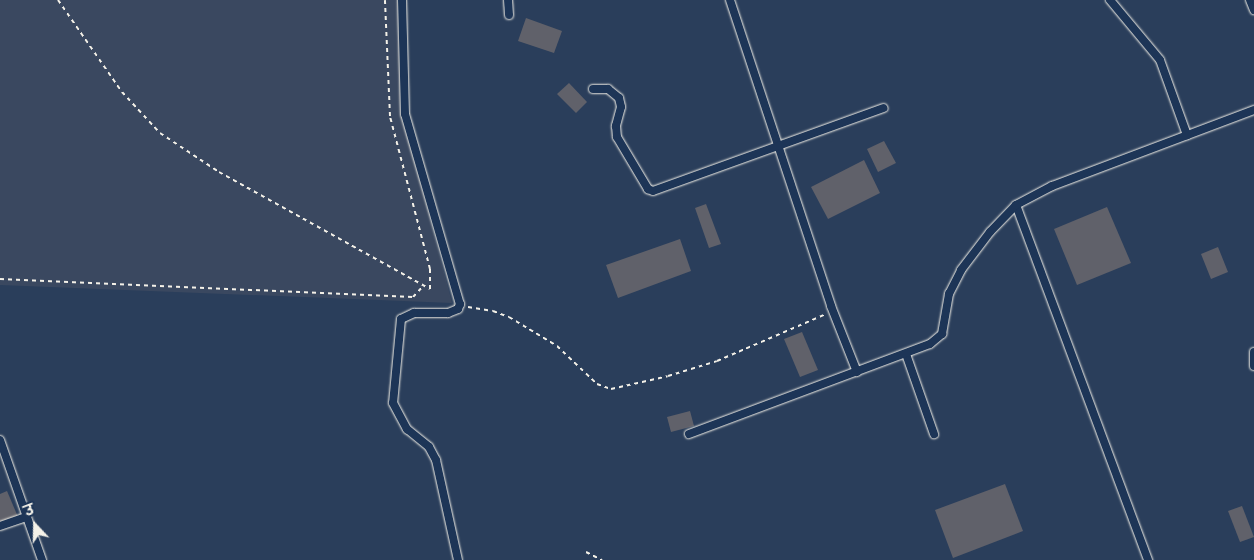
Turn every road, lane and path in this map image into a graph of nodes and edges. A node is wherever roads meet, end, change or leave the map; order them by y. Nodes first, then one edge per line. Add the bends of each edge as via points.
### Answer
1 (58, 0) edge
2 (385, 0) edge
3 (402, 0) edge
4 (508, 0) edge
5 (730, 0) edge
6 (1110, 0) edge
7 (1250, 0) edge
8 (1254, 10) edge
9 (509, 14) dead end
10 (593, 89) dead end
11 (884, 108) dead end
12 (1254, 110) edge
13 (1187, 135) junction
14 (779, 145) junction
15 (1016, 206) junction
16 (0, 279) edge
17 (424, 285) junction
18 (460, 306) junction
19 (833, 311) junction
20 (1254, 352) edge
21 (906, 354) junction
22 (1254, 366) edge
23 (857, 372) junction
24 (689, 434) dead end
25 (934, 434) dead end
26 (0, 440) edge
27 (26, 517) junction
28 (0, 526) edge
29 (586, 552) dead end
30 (42, 560) edge
31 (458, 560) edge
32 (602, 560) edge
33 (1148, 560) edge

1 - 17 path via 117,85 160,133 219,172
2 - 17 path via 390,116 430,269 430,289
3 - 18 street via 405,114
4 - 9 street
5 - 14 street
6 - 13 street via 1160,60
7 - 8 street
10 - 14 street via 608,89 619,98 621,112 616,126 617,137 651,190
11 - 14 street
12 - 13 street
13 - 15 street via 1052,186
14 - 19 street
15 - 21 street via 990,232 953,284 940,337
15 - 33 street
16 - 17 path via 413,297
18 - 19 path via 493,310 509,317 557,346 597,384 611,389 668,376 717,360
18 - 31 street via 448,313 414,312 401,318 393,403 407,429 429,447 436,460
19 - 23 street
20 - 22 street
21 - 23 street
21 - 25 street
23 - 24 street
26 - 27 street
27 - 28 street
27 - 30 street
29 - 32 path

